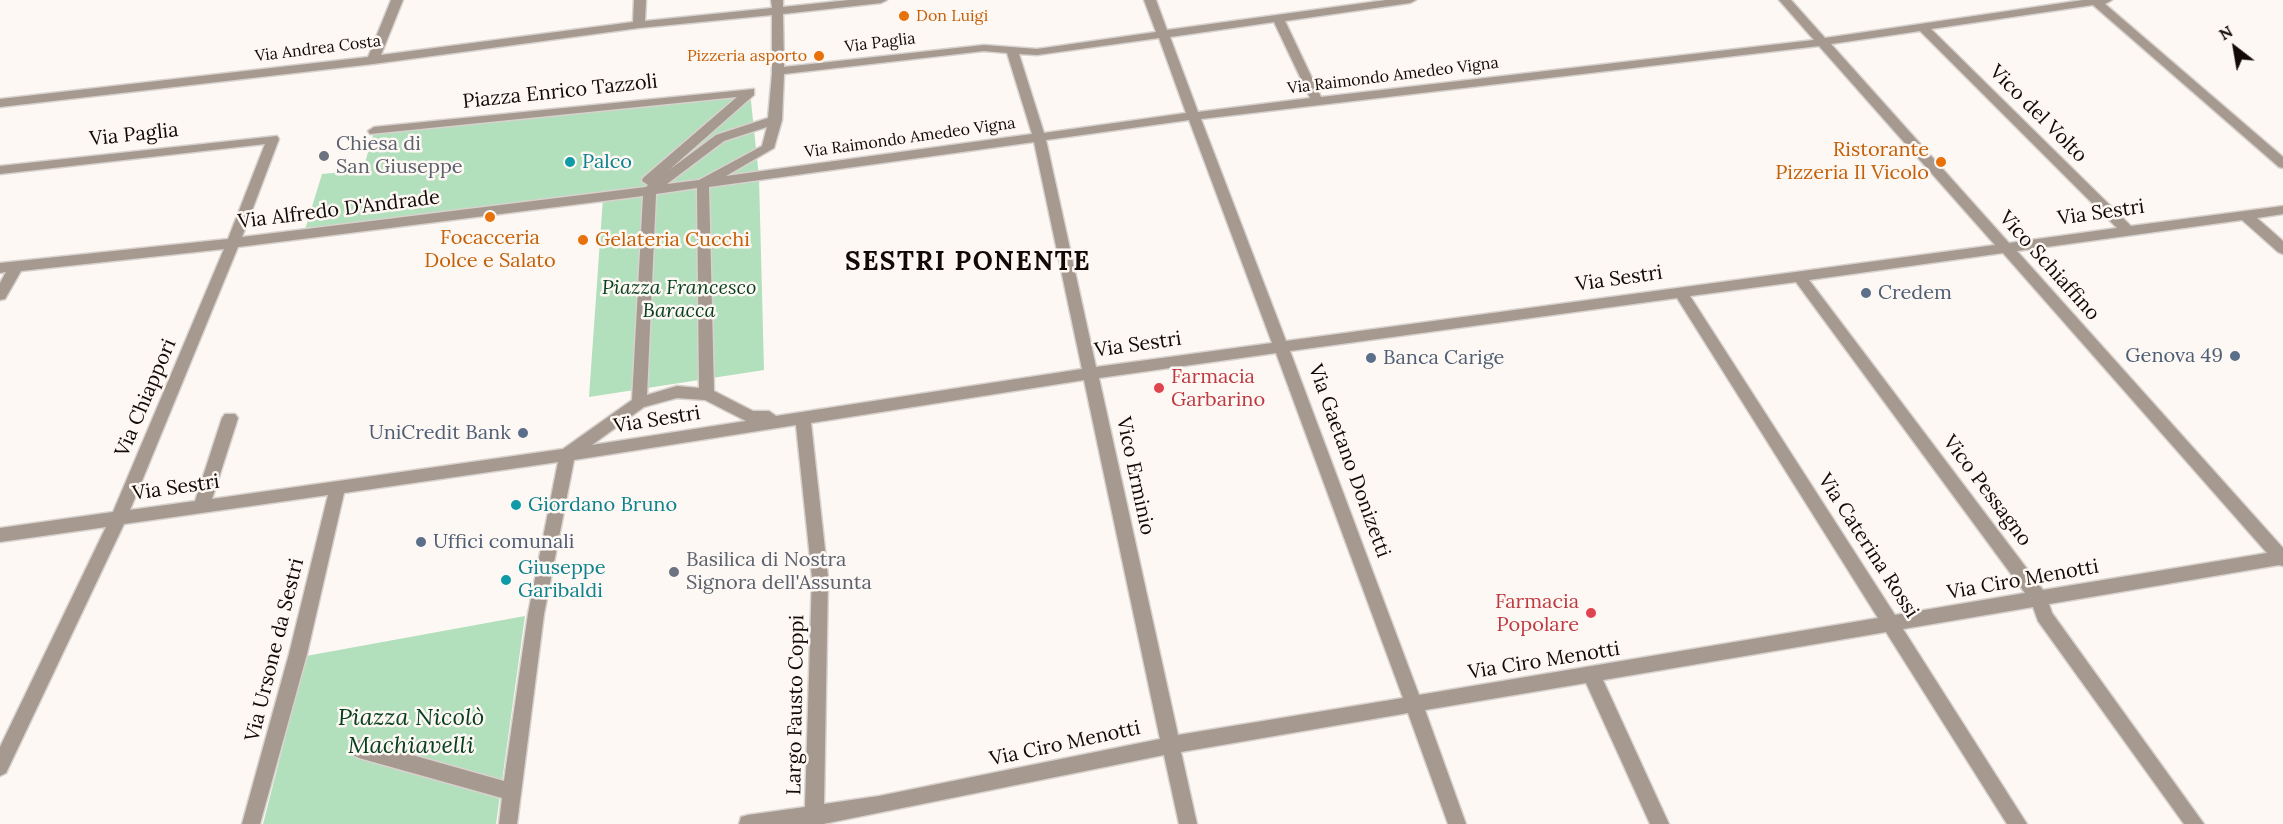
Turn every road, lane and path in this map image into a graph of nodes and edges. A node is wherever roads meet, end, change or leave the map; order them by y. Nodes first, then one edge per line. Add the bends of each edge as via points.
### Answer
1 (397, 0) edge
2 (640, 0) edge
3 (881, 0) edge
4 (1150, 0) edge
5 (1410, 0) edge
6 (1785, 0) edge
7 (2099, 0) edge
8 (777, 6) edge
9 (1278, 18) junction
10 (639, 26) junction
11 (1921, 26) junction
12 (1163, 34) junction
13 (1822, 42) junction
14 (1012, 50) junction
15 (373, 60) junction
16 (779, 71) junction
17 (1317, 101) junction
18 (0, 103) edge
19 (1194, 116) junction
20 (776, 120) junction
21 (374, 131) dead end
22 (1039, 137) junction
23 (273, 139) joint
24 (2283, 164) edge
25 (0, 170) edge
26 (703, 183) junction
27 (683, 186) joint
28 (650, 190) junction
29 (634, 192) junction
30 (2283, 210) edge
31 (2246, 215) junction
32 (2128, 231) junction
33 (233, 243) junction
34 (2004, 248) junction
35 (2283, 249) edge
36 (16, 267) junction
37 (0, 268) edge
38 (1799, 276) junction
39 (1680, 292) junction
40 (0, 295) edge
41 (1281, 347) junction
42 (1092, 373) junction
43 (707, 394) junction
44 (639, 404) junction
45 (230, 418) dead end
46 (803, 419) junction
47 (567, 455) junction
48 (338, 486) junction
49 (202, 505) junction
50 (118, 517) junction
51 (0, 535) edge
52 (2283, 558) edge
53 (2040, 600) junction
54 (1892, 625) junction
55 (1592, 676) junction
56 (1415, 705) junction
57 (1171, 745) junction
58 (359, 749) dead end
59 (0, 767) edge
60 (512, 792) junction
61 (812, 820) edge
62 (251, 824) edge
63 (508, 824) edge
64 (748, 824) edge
65 (1188, 824) edge
66 (1457, 824) edge
67 (1660, 824) edge
68 (2018, 824) edge
69 (2195, 824) edge

1 - 15 street
2 - 10 street
3 - 8 street, Via Andrea Costa
4 - 12 street
5 - 9 street
6 - 13 street, Vico Schiaffino
7 - 11 street, Via Raimondo Amedeo Vigna
7 - 24 street
8 - 10 street, Via Andrea Costa
8 - 16 street
9 - 12 street
9 - 17 street
10 - 15 street, Via Andrea Costa
11 - 13 street, Via Raimondo Amedeo Vigna
11 - 32 street, Vico del Volto
12 - 14 street, Via Paglia via 1037,52
12 - 19 street, Via Gaetano Donizetti
13 - 17 street, Via Raimondo Amedeo Vigna
13 - 34 street, Vico Schiaffino
14 - 16 street, Via Paglia via 984,48
14 - 22 street, Vico Erminio
15 - 18 street, Via Andrea Costa
16 - 20 street
17 - 19 street, Via Raimondo Amedeo Vigna
19 - 22 street, Via Raimondo Amedeo Vigna
19 - 41 street, Via Gaetano Donizetti
20 - 26 street via 768,148
20 - 28 street via 720,138
21 - 29 street, Piazza Enrico Tazzoli via 750,92
22 - 26 street, Via Raimondo Amedeo Vigna
22 - 42 street, Vico Erminio
23 - 25 street, Via Paglia
23 - 33 street, Via Chiappori
26 - 27 street, Via Raimondo Amedeo Vigna
26 - 43 street
27 - 28 street, Via Alfredo D'Andrade
28 - 29 street, Via Alfredo D'Andrade
28 - 44 street
29 - 33 street, Via Alfredo D'Andrade
30 - 31 street, Via Sestri
31 - 32 street, Via Sestri
31 - 35 street
32 - 34 street, Via Sestri
33 - 36 street, Via Alfredo D'Andrade
33 - 50 street, Via Chiappori
34 - 38 street, Via Sestri
34 - 52 street, Vico Schiaffino
36 - 37 street, Via Alfredo D'Andrade
36 - 40 street
38 - 39 street, Via Sestri
38 - 53 street, Vico Pessagno
39 - 41 street, Via Sestri
39 - 54 street, Via Caterina Rossi
41 - 42 street, Via Sestri
41 - 56 street, Via Gaetano Donizetti
42 - 46 street, Via Sestri via 933,404
42 - 57 street, Vico Erminio
43 - 44 street via 677,392
43 - 46 street via 751,417
44 - 47 street
45 - 49 street
46 - 47 street, Via Sestri
46 - 61 street, Largo Fausto Coppi via 820,577
47 - 48 street, Via Sestri
47 - 60 street via 536,614
48 - 49 street, Via Sestri
48 - 62 street, Via Ursone da Sestri via 298,654
49 - 50 street, Via Sestri
50 - 51 street, Via Sestri
50 - 59 street, Via Chiappori
52 - 53 street, Via Ciro Menotti
53 - 54 street, Via Ciro Menotti
53 - 69 street, Vico Pessagno via 2044,616
54 - 55 street, Via Ciro Menotti
54 - 68 street, Via Caterina Rossi
55 - 56 street, Via Ciro Menotti
55 - 67 street
56 - 57 street, Via Ciro Menotti
56 - 66 street, Via Gaetano Donizetti
57 - 61 street, Via Ciro Menotti
57 - 65 street, Vico Erminio
58 - 60 street
60 - 63 street
61 - 64 street, Via Ciro Menotti

